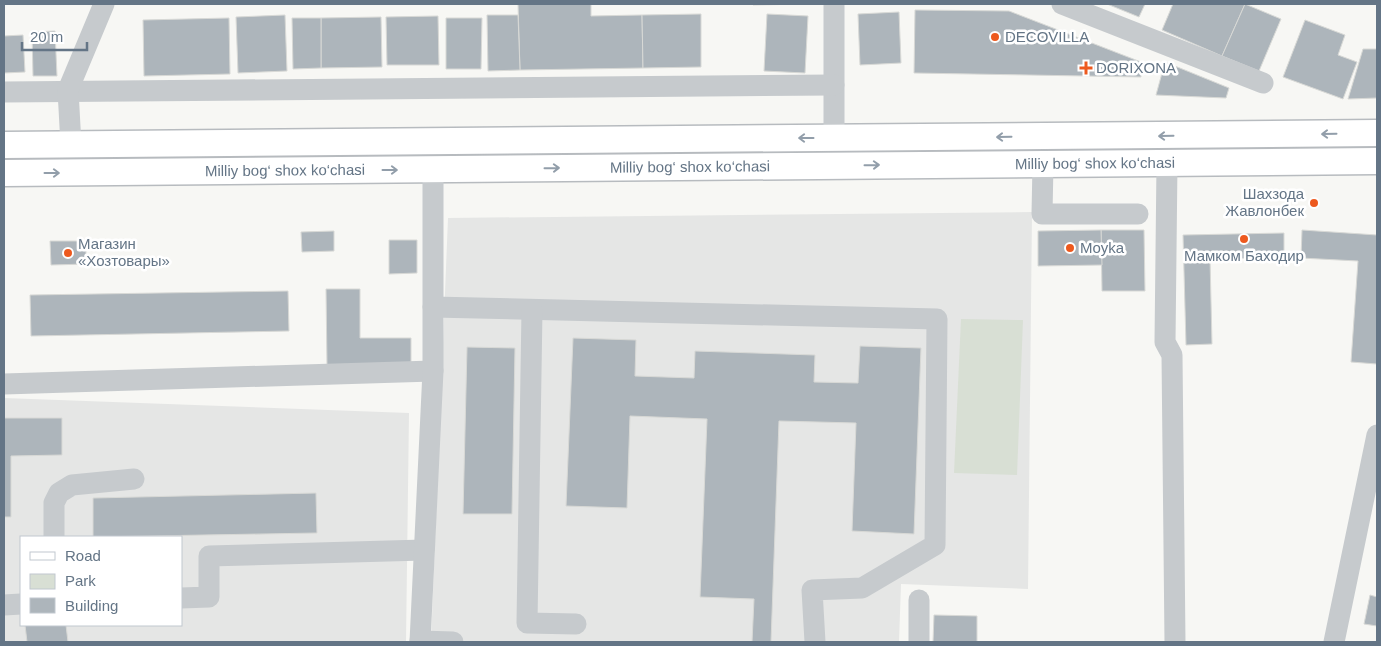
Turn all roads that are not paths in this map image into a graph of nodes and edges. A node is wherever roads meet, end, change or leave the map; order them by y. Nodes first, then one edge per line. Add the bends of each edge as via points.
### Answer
1 (104, 4) edge
2 (834, 4) edge
3 (1062, 4) edge
4 (1263, 83) dead end
5 (834, 84) junction
6 (68, 90) junction
7 (4, 92) edge
8 (1377, 133) edge
9 (834, 138) junction
10 (216, 143) junction
11 (4, 145) edge
12 (71, 145) junction
13 (1377, 160) edge
14 (1167, 163) junction
15 (1043, 164) junction
16 (834, 166) junction
17 (433, 170) junction
18 (218, 171) junction
19 (4, 173) edge
20 (1138, 214) dead end
21 (432, 307) junction
22 (532, 310) junction
23 (433, 371) junction
24 (4, 384) edge
25 (1377, 435) edge
26 (134, 479) dead end
27 (54, 536) edge
28 (424, 550) junction
29 (182, 598) edge
30 (919, 600) dead end
31 (20, 604) edge
32 (4, 605) edge
33 (576, 624) dead end
34 (420, 642) edge
35 (453, 642) edge
36 (814, 642) edge
37 (919, 642) edge
38 (1175, 642) edge
39 (1334, 642) edge

1 - 6 street
2 - 5 street
3 - 4 street
5 - 6 street
5 - 9 street
6 - 7 street
6 - 12 street
8 -> 9 main road, Milliy bog‘ shox ko‘chasi
9 -> 10 main road, Milliy bog‘ shox ko‘chasi
9 - 16 main road
10 - 12 main road, Milliy bog‘ shox ko‘chasi
10 - 18 main road
11 - 12 main road, Milliy bog‘ shox ko‘chasi
13 - 14 main road, Milliy bog‘ shox ko‘chasi
14 - 15 main road, Milliy bog‘ shox ko‘chasi
14 - 38 street via 1165,342 1172,355
16 -> 15 main road, Milliy bog‘ shox ko‘chasi
15 - 20 street via 1042,214
17 -> 16 main road, Milliy bog‘ shox ko‘chasi
18 -> 17 main road, Milliy bog‘ shox ko‘chasi
17 - 21 street
19 -> 18 main road, Milliy bog‘ shox ko‘chasi
21 - 22 street
21 - 23 street
22 - 33 street via 528,623
22 - 36 street via 937,319 935,545 862,588 812,590
23 - 24 street
23 - 28 street
25 - 39 street
26 - 27 street via 72,485 59,493 54,503
28 - 29 street via 209,556 209,598
28 - 34 street
30 - 37 street
31 - 32 street
34 - 35 street

